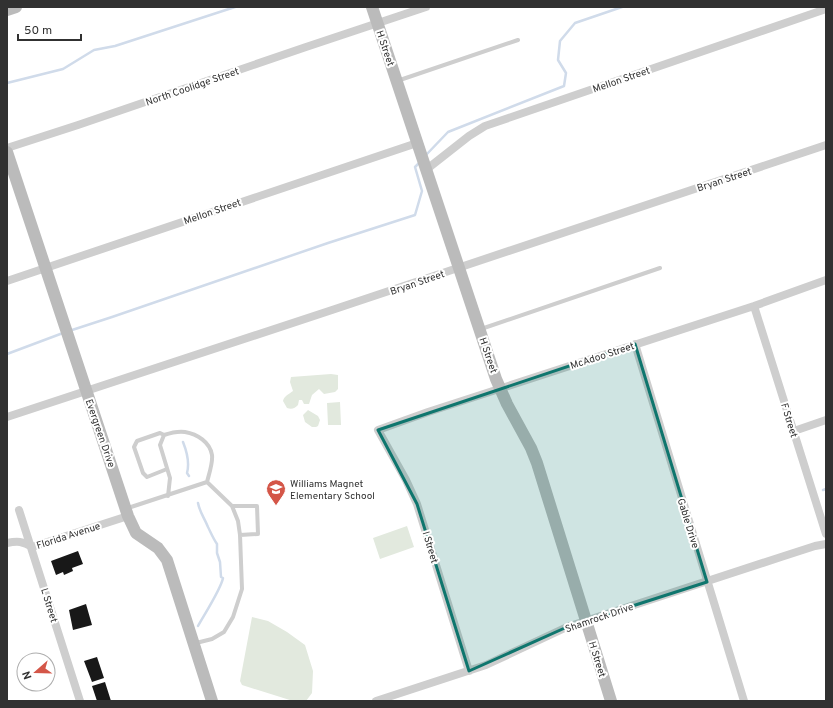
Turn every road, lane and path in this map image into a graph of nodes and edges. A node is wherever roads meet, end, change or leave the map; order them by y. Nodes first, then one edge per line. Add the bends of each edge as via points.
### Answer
1 (16, 7) edge
2 (372, 7) edge
3 (426, 7) edge
4 (826, 9) edge
5 (7, 10) edge
6 (377, 23) junction
7 (518, 40) dead end
8 (397, 82) junction
9 (826, 145) edge
10 (418, 146) junction
11 (7, 148) edge
12 (7, 152) edge
13 (426, 167) junction
14 (45, 268) junction
15 (459, 268) junction
16 (660, 268) dead end
17 (826, 280) edge
18 (7, 281) edge
19 (754, 306) junction
20 (480, 329) junction
21 (635, 344) junction
22 (501, 388) junction
23 (87, 390) junction
24 (7, 417) edge
25 (826, 420) edge
26 (378, 430) joint
27 (794, 431) junction
28 (164, 435) junction
29 (168, 469) junction
30 (207, 482) junction
31 (168, 496) junction
32 (232, 506) junction
33 (19, 510) dead end
34 (127, 512) junction
35 (826, 534) edge
36 (240, 535) junction
37 (7, 543) edge
38 (826, 544) edge
39 (32, 547) junction
40 (707, 582) junction
41 (586, 621) junction
42 (194, 643) junction
43 (469, 670) junction
44 (80, 701) edge
45 (212, 701) edge
46 (376, 701) edge
47 (611, 701) edge
48 (744, 701) edge

1 - 5 street
2 - 6 street, H Street
3 - 6 street, North Coolidge Street
4 - 13 street, Mellon Street via 506,117 485,126
6 - 8 street, H Street
6 - 11 street, North Coolidge Street
7 - 8 lane
8 - 10 street, H Street
9 - 15 street, Bryan Street
10 - 13 street, H Street
10 - 14 street, Mellon Street
12 - 14 street, Evergreen Drive
13 - 15 street, H Street
14 - 18 street, Mellon Street
14 - 23 street, Evergreen Drive
15 - 20 street, H Street
15 - 23 street, Bryan Street
16 - 20 lane
17 - 19 street, McAdoo Street
19 - 21 street, McAdoo Street
19 - 27 street, F Street
20 - 22 street, H Street
21 - 22 street, McAdoo Street
21 - 40 street, Gable Drive
22 - 26 street, McAdoo Street
22 - 41 street, H Street via 538,463
23 - 24 street, Bryan Street
23 - 34 street, Evergreen Drive
25 - 27 street
26 - 43 street, I Street via 417,504
27 - 35 street, F Street
28 - 29 lane via 160,445
28 - 29 lane via 160,433 136,441 134,447 143,473 147,477
28 - 30 lane via 185,432 201,438 208,444 212,455
29 - 31 lane
30 - 31 lane
30 - 32 lane
31 - 34 lane
32 - 36 lane
32 - 36 lane via 257,506 258,534
33 - 39 street, L Street
34 - 39 street, Florida Avenue
34 - 42 street, Evergreen Drive via 136,533 158,548 168,560
36 - 42 lane via 242,589 233,617 220,636
37 - 39 street, Florida Avenue via 23,542
38 - 40 street, Shamrock Drive
39 - 44 street, L Street
40 - 41 street, Shamrock Drive
40 - 48 street, Gable Drive
41 - 43 street, Shamrock Drive via 557,631 503,658
41 - 47 street, H Street
42 - 45 street, Evergreen Drive
43 - 46 street, Shamrock Drive

